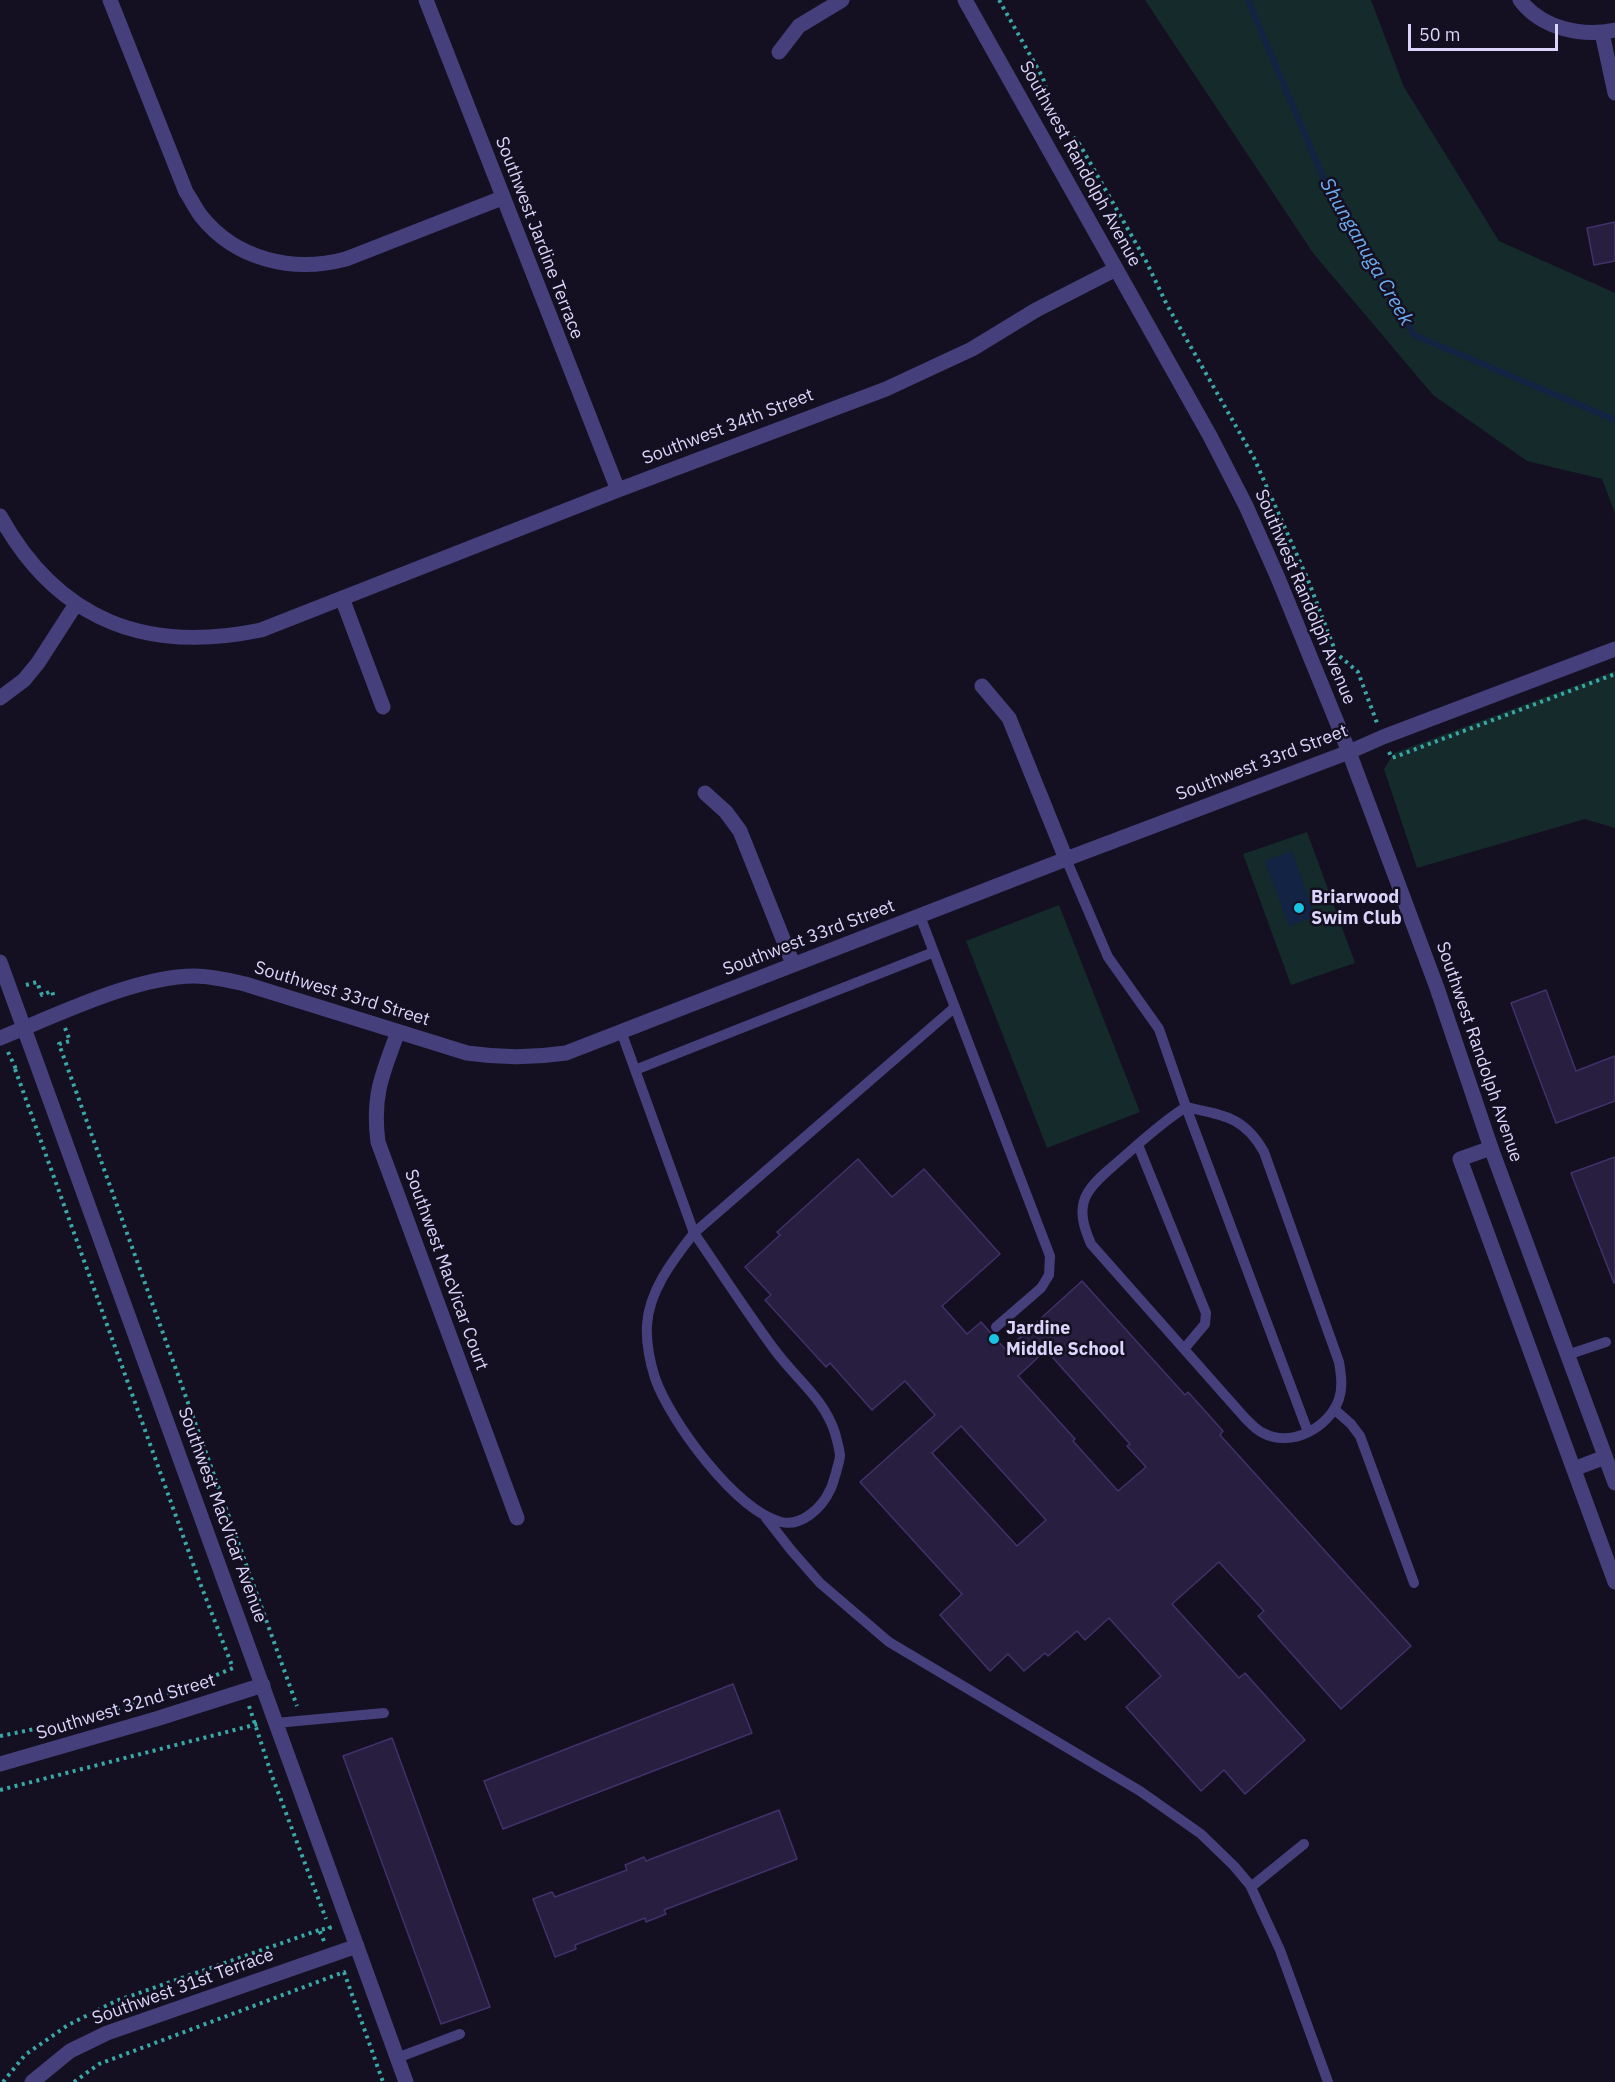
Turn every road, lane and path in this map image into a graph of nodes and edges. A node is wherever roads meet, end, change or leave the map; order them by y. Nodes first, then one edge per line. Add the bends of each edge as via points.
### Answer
1 (111, 0) edge
2 (426, 0) edge
3 (842, 0) edge
4 (965, 0) edge
5 (999, 0) edge
6 (1520, 0) edge
7 (1609, 32) edge
8 (779, 52) dead end
9 (1615, 93) edge
10 (502, 198) junction
11 (1116, 268) junction
12 (618, 490) junction
13 (0, 516) edge
14 (342, 598) junction
15 (76, 604) junction
16 (1615, 649) edge
17 (1615, 674) edge
18 (982, 686) dead end
19 (0, 698) edge
20 (383, 707) dead end
21 (1383, 737) junction
22 (1349, 752) junction
23 (705, 793) dead end
24 (1066, 859) junction
25 (920, 916) junction
26 (934, 952) junction
27 (0, 962) edge
28 (793, 964) junction
29 (955, 1007) junction
30 (24, 1028) junction
31 (621, 1031) junction
32 (398, 1032) junction
33 (0, 1038) edge
34 (62, 1054) dead end
35 (15, 1069) dead end
36 (635, 1070) junction
37 (1186, 1107) junction
38 (1138, 1145) junction
39 (1491, 1148) junction
40 (694, 1233) junction
41 (996, 1327) dead end
42 (1606, 1342) dead end
43 (1184, 1349) junction
44 (1567, 1355) junction
45 (1334, 1409) junction
46 (1308, 1432) junction
47 (1605, 1456) junction
48 (1574, 1469) junction
49 (1615, 1483) edge
50 (517, 1518) dead end
51 (766, 1518) junction
52 (1615, 1582) edge
53 (1414, 1583) dead end
54 (262, 1685) junction
55 (245, 1691) junction
56 (384, 1713) dead end
57 (276, 1722) junction
58 (255, 1724) junction
59 (0, 1736) edge
60 (0, 1764) edge
61 (0, 1790) edge
62 (1304, 1844) dead end
63 (1251, 1887) junction
64 (319, 1930) junction
65 (357, 1946) junction
66 (331, 1954) junction
67 (338, 1974) junction
68 (460, 2034) dead end
69 (397, 2058) junction
70 (3, 2082) edge
71 (32, 2082) edge
72 (74, 2082) edge
73 (383, 2082) edge
74 (406, 2082) edge
75 (1328, 2082) edge

1 - 10 street via 186,192 214,230 247,252 293,265 329,263
2 - 10 street, Southwest Jardine Terrace
3 - 8 street via 799,26
4 - 11 street, Southwest Randolph Avenue
5 - 21 path via 1042,78 1053,113 1080,145 1254,458 1336,652 1358,672
6 - 7 street via 1534,14 1559,27 1573,32
7 - 9 street
10 - 12 street, Southwest Jardine Terrace
11 - 12 street, Southwest 34th Street via 947,362 886,389
11 - 22 street, Southwest Randolph Avenue via 1246,506
12 - 14 street, Southwest 34th Street
13 - 15 street via 25,555
14 - 15 street, Southwest 34th Street via 261,630 202,639 136,631
14 - 20 street
15 - 19 street via 38,663 24,680
16 - 21 street, Southwest 33rd Street
17 - 21 path via 1392,758
18 - 24 street via 1009,718
21 - 22 street, Southwest 33rd Street
22 - 24 street, Southwest 33rd Street
22 - 39 street, Southwest Randolph Avenue via 1437,988
23 - 28 street via 740,831
24 - 25 street, Southwest 33rd Street
24 - 37 lane via 1108,957 1159,1029
25 - 26 lane
25 - 28 street, Southwest 33rd Street
26 - 29 lane
26 - 36 lane
27 - 30 street, Southwest MacVicar Avenue
28 - 31 street, Southwest 33rd Street
29 - 40 lane
29 - 41 lane via 1050,1256 1049,1275 1041,1288
30 - 32 street, Southwest 33rd Street via 129,988 194,976 245,984
30 - 33 street, Southwest 33rd Street
30 - 54 street, Southwest MacVicar Avenue
31 - 32 street, Southwest 33rd Street via 566,1053 507,1058 467,1053
31 - 36 lane
32 - 50 street, Southwest MacVicar Court via 377,1094 378,1142
34 - 57 path via 298,1706
35 - 59 path via 233,1668 175,1690 52,1726
36 - 40 lane
37 - 38 lane via 1162,1122
37 - 45 lane via 1227,1115 1246,1128 1264,1152 1339,1362 1342,1380
37 - 46 lane
38 - 43 lane via 1206,1313 1205,1324
38 - 43 lane via 1087,1194 1082,1212 1084,1229 1090,1244
39 - 44 street, Southwest Randolph Avenue
39 - 48 street via 1460,1159
40 - 51 lane via 653,1297 647,1324 649,1352 656,1379 693,1444 715,1472
40 - 51 lane via 775,1351 820,1403 834,1432 840,1457 830,1490 816,1509 800,1521 784,1523
42 - 44 lane
43 - 46 lane via 1262,1433 1284,1439
44 - 47 street, Southwest Randolph Avenue
45 - 46 lane via 1320,1426
45 - 53 lane via 1360,1436
47 - 48 street
47 - 49 street, Southwest Randolph Avenue
48 - 52 street
51 - 63 lane via 820,1583 888,1642 1140,1791 1201,1834
54 - 55 street, Southwest 32nd Street
54 - 57 street, Southwest MacVicar Avenue
55 - 58 path
55 - 60 street, Southwest 32nd Street
56 - 57 lane
57 - 58 path
57 - 65 street, Southwest MacVicar Avenue
58 - 61 path
58 - 64 path via 330,1928
62 - 63 lane
63 - 75 lane via 1280,1950
64 - 66 path
64 - 70 path via 116,2001 68,2025 25,2055
65 - 66 street, Southwest 31st Terrace
65 - 69 street, Southwest MacVicar Avenue
66 - 67 path
66 - 71 street, Southwest 31st Terrace via 106,2033 70,2051
67 - 72 path via 99,2064
67 - 73 path via 344,1972
68 - 69 lane
69 - 74 street, Southwest MacVicar Avenue

